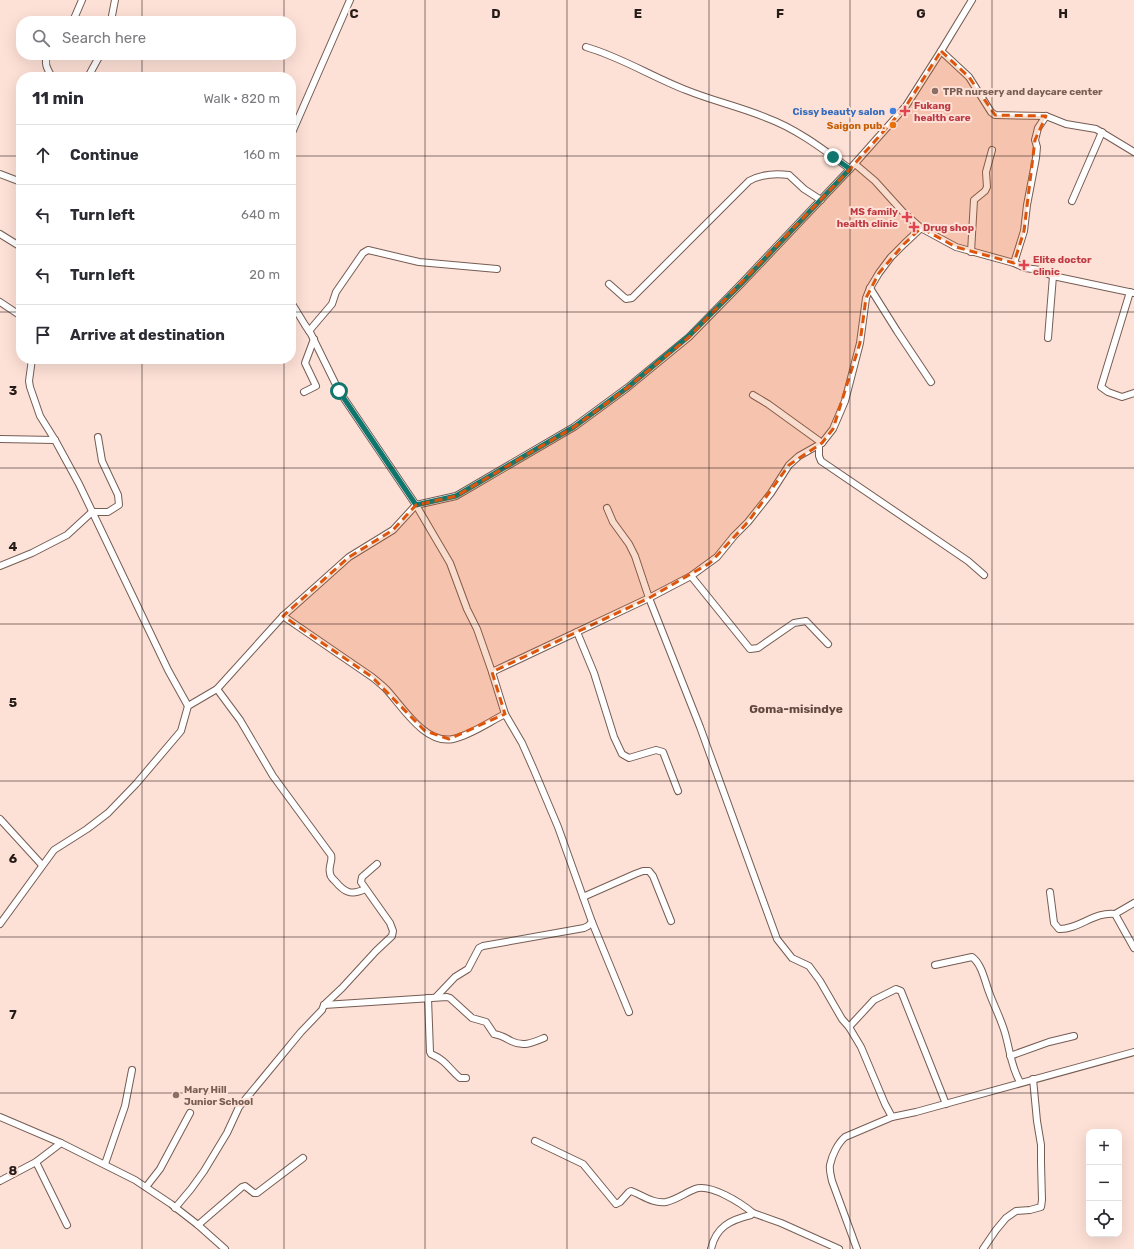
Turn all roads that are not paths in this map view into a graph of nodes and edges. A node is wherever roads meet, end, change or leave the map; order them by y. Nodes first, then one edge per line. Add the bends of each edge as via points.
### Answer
1 (82, 0) edge
2 (115, 0) edge
3 (350, 0) edge
4 (972, 0) edge
5 (75, 16) edge
6 (112, 16) edge
7 (586, 47) dead end
8 (941, 51) junction
9 (45, 60) edge
10 (97, 60) edge
11 (49, 72) edge
12 (91, 72) edge
13 (1046, 116) junction
14 (296, 124) edge
15 (1102, 132) junction
16 (992, 150) dead end
17 (1134, 152) edge
18 (855, 164) junction
19 (850, 169) junction
20 (0, 174) edge
21 (16, 180) edge
22 (821, 200) junction
23 (1072, 201) dead end
24 (921, 228) junction
25 (0, 234) edge
26 (16, 243) edge
27 (971, 252) junction
28 (1014, 263) junction
29 (497, 269) dead end
30 (1053, 276) junction
31 (609, 284) dead end
32 (870, 288) junction
33 (1132, 292) edge
34 (0, 302) edge
35 (296, 311) edge
36 (16, 313) edge
37 (309, 331) junction
38 (1048, 338) dead end
39 (314, 339) junction
40 (31, 364) edge
41 (931, 382) dead end
42 (304, 392) dead end
43 (1134, 393) edge
44 (754, 395) dead end
45 (98, 437) dead end
46 (0, 440) edge
47 (55, 440) junction
48 (820, 444) junction
49 (416, 505) junction
50 (607, 508) dead end
51 (92, 512) junction
52 (0, 566) edge
53 (984, 574) dead end
54 (691, 576) junction
55 (649, 598) junction
56 (283, 616) junction
57 (577, 632) junction
58 (828, 644) dead end
59 (492, 672) junction
60 (217, 689) junction
61 (188, 706) junction
62 (506, 714) junction
63 (678, 791) dead end
64 (0, 820) edge
65 (377, 864) dead end
66 (42, 865) junction
67 (365, 889) junction
68 (1050, 892) dead end
69 (583, 897) junction
70 (1134, 903) edge
71 (1115, 914) junction
72 (671, 921) dead end
73 (592, 922) junction
74 (0, 924) edge
75 (1134, 948) edge
76 (935, 965) dead end
77 (436, 997) junction
78 (428, 998) junction
79 (324, 1005) junction
80 (629, 1012) dead end
81 (849, 1027) junction
82 (1074, 1036) dead end
83 (544, 1038) dead end
84 (1134, 1052) edge
85 (1010, 1056) junction
86 (132, 1070) dead end
87 (466, 1078) dead end
88 (1033, 1079) junction
89 (1020, 1082) junction
90 (946, 1104) junction
91 (190, 1113) dead end
92 (0, 1117) edge
93 (892, 1117) junction
94 (535, 1141) dead end
95 (61, 1143) junction
96 (303, 1158) dead end
97 (36, 1162) junction
98 (105, 1164) junction
99 (0, 1181) edge
100 (146, 1187) junction
101 (175, 1208) junction
102 (753, 1213) junction
103 (67, 1225) dead end
104 (198, 1225) junction
105 (225, 1249) edge
106 (711, 1249) edge
107 (839, 1249) edge
108 (858, 1249) edge
109 (983, 1249) edge

1 - 5 street
2 - 6 street
3 - 14 street
4 - 8 street
7 - 19 street via 686,90 768,118 816,144
8 - 13 street via 969,77 995,115
8 - 18 street via 906,106
9 - 11 street
10 - 12 street
13 - 15 street via 1066,124
13 - 28 street via 1038,128 1035,140 1036,158 1026,205 1024,231
15 - 17 street
15 - 23 street
16 - 27 street via 986,172 987,188 974,200
18 - 19 street
18 - 24 street
19 - 22 street
20 - 21 street
22 - 31 street via 789,175 773,174 755,178 749,181 632,298 626,299
22 - 49 street via 689,336 607,404 574,427 456,496
24 - 27 street via 956,248
24 - 32 street via 891,257
25 - 26 street
27 - 28 street
28 - 30 street
29 - 37 street via 419,262 368,250 363,253 336,292 332,304
30 - 33 street
30 - 38 street
32 - 41 street
32 - 48 street via 865,303 860,343 845,401 834,429
33 - 43 street via 1101,387 1122,397
34 - 36 street
35 - 37 street
37 - 39 street
39 - 42 street via 305,363 316,386
39 - 49 street via 339,391
40 - 47 street via 30,387 40,416
44 - 48 street
45 - 51 street via 102,461 118,494 120,504 108,512
46 - 47 street
47 - 51 street
48 - 53 street via 819,456 822,461
48 - 54 street via 789,465 748,522 717,557
49 - 56 street via 393,530 349,557
49 - 59 street via 450,563
50 - 55 street via 635,556
51 - 52 street via 67,534 32,553
51 - 61 street
54 - 55 street
54 - 58 street via 750,649 758,648 800,621 806,621
55 - 57 street
55 - 81 street via 700,727 777,939 792,958 809,966
56 - 60 street
56 - 62 street via 372,677 386,689 414,722 435,737 454,739
57 - 59 street
57 - 63 street via 622,754 629,758 656,750 663,752
59 - 62 street
60 - 61 street
60 - 67 street via 240,720 273,776 331,855 330,876 341,890 355,892
61 - 66 street via 181,731 136,784 108,813 54,850
62 - 69 street via 534,770
64 - 66 street
65 - 67 street via 362,877 361,882
66 - 74 street
67 - 79 street via 390,923 392,936
68 - 71 street via 1054,923 1059,929 1066,929 1105,914
69 - 72 street via 635,874 649,871
69 - 73 street
70 - 71 street
71 - 75 street
73 - 77 street via 584,928 482,946 468,969 455,977
73 - 80 street
76 - 85 street via 963,958 972,957 976,960 1002,1024
77 - 78 street
77 - 83 street via 450,998 472,1018 486,1022 494,1034 502,1035 513,1042 532,1044
78 - 79 street
78 - 87 street via 430,1052 445,1061 460,1078
79 - 101 street via 239,1107 207,1166
81 - 90 street via 874,1000 896,989 901,991
81 - 93 street
82 - 85 street
84 - 88 street
85 - 89 street
86 - 98 street via 125,1106
88 - 89 street
88 - 109 street via 1041,1145 1041,1207 1016,1211 1006,1218
89 - 90 street
90 - 93 street
91 - 100 street via 160,1170
92 - 95 street
93 - 108 street via 845,1137 840,1141 830,1165 832,1181
94 - 102 street via 583,1164 616,1204 631,1191 656,1202 666,1202 703,1187 743,1205
95 - 97 street
95 - 98 street
96 - 104 street via 257,1193 245,1186 242,1187
97 - 99 street
97 - 103 street
98 - 100 street
100 - 101 street
101 - 104 street
102 - 106 street via 729,1222 716,1236
102 - 107 street
104 - 105 street

